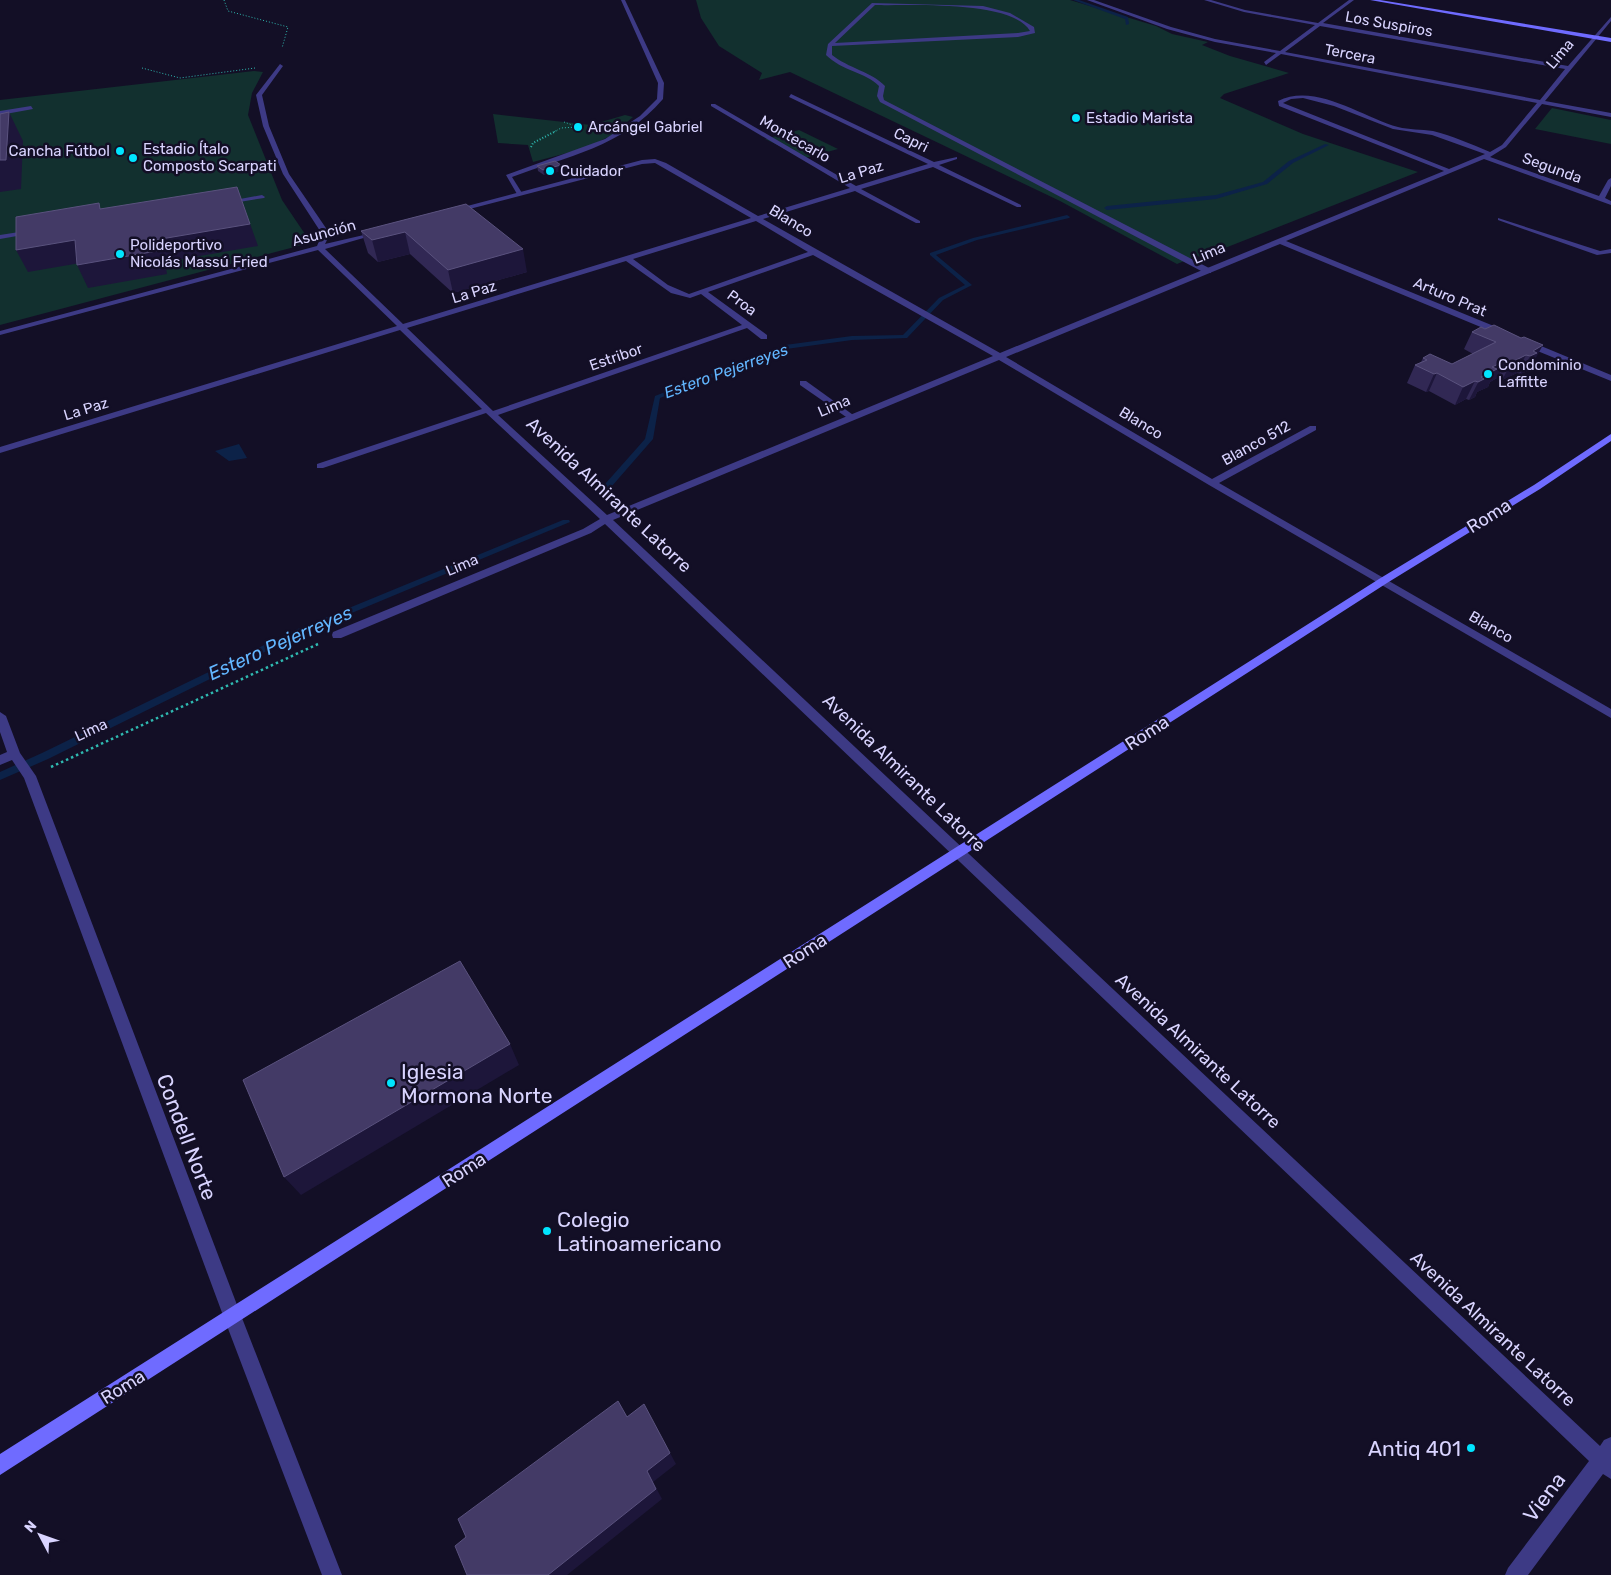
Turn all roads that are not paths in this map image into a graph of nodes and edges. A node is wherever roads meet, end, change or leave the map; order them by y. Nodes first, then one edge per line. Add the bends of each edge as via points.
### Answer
1 (622, 0) edge
2 (1089, 0) edge
3 (1206, 0) edge
4 (1352, 0) edge
5 (1372, 0) edge
6 (1611, 18) edge
7 (1319, 24) junction
8 (1595, 37) junction
9 (1611, 40) edge
10 (830, 45) junction
11 (1280, 53) junction
12 (1266, 62) dead end
13 (280, 66) road end
14 (1569, 68) junction
15 (791, 96) dead end
16 (1540, 102) junction
17 (713, 105) dead end
18 (31, 108) dead end
19 (0, 113) edge
20 (1611, 116) edge
21 (1397, 129) junction
22 (1389, 132) dead end
23 (1381, 134) dead end
24 (1365, 138) junction
25 (1487, 156) junction
26 (955, 158) dead end
27 (933, 165) junction
28 (1449, 170) junction
29 (1611, 180) edge
30 (855, 188) junction
31 (519, 193) junction
32 (262, 197) dead end
33 (1601, 199) junction
34 (223, 203) edge
35 (1611, 203) edge
36 (1019, 206) dead end
37 (444, 214) edge
38 (759, 219) junction
39 (1500, 219) dead end
40 (918, 222) dead end
41 (387, 230) edge
42 (39, 231) edge
43 (0, 237) edge
44 (1279, 241) junction
45 (320, 248) junction
46 (814, 252) junction
47 (1611, 252) edge
48 (627, 258) junction
49 (1208, 271) junction
50 (703, 292) junction
51 (749, 325) junction
52 (404, 328) junction
53 (0, 333) edge
54 (1510, 336) edge
55 (764, 337) dead end
56 (1519, 340) edge
57 (999, 356) junction
58 (1611, 378) edge
59 (803, 383) dead end
60 (490, 412) junction
61 (852, 417) junction
62 (1313, 428) dead end
63 (1611, 437) edge
64 (0, 450) edge
65 (320, 466) dead end
66 (1212, 483) junction
67 (606, 519) junction
68 (1383, 582) junction
69 (337, 635) road end
70 (1611, 714) edge
71 (0, 716) edge
72 (17, 757) junction
73 (0, 760) edge
74 (959, 853) junction
75 (233, 1318) junction
76 (1608, 1458) edge
77 (0, 1465) edge
78 (332, 1575) edge
79 (1515, 1575) edge

1 - 31 street via 661,83 660,99 638,122 597,147 508,176
2 - 11 street, Tercera via 1192,35
3 - 7 street, Los Suspiros via 1228,8
4 - 7 street
5 - 8 street
6 - 8 street, Lima
7 - 11 street
7 - 14 street, Los Suspiros
8 - 9 street
8 - 14 street, Lima
10 - 10 street via 1018,35 1033,32 1019,19 997,9 874,4
10 - 49 street via 829,55 841,65 876,80 882,86 882,101
11 - 12 street
11 - 16 street, Tercera
13 - 45 street via 259,95 266,126 286,174 326,234
14 - 16 street, Lima
15 - 27 street, Capri
16 - 20 street, Tercera
16 - 25 street, Lima via 1504,146
17 - 30 street, Montecarlo
18 - 19 street
21 - 22 street
21 - 24 street via 1316,99 1298,96 1280,102
21 - 25 street, Segunda via 1432,133
23 - 24 street
24 - 28 street
25 - 28 street, Lima
25 - 33 street, Segunda
26 - 27 street, La Paz
27 - 30 street, La Paz
27 - 36 street, Capri
28 - 44 street, Lima
29 - 33 street
30 - 38 street, La Paz
30 - 40 street, Montecarlo
31 - 37 street
31 - 38 street, Blanco via 655,160
32 - 34 street
33 - 35 street, Segunda
38 - 46 street, Blanco
38 - 48 street, La Paz
39 - 47 street via 1600,253
41 - 45 street, Asunción
42 - 43 street
44 - 49 street, Lima
44 - 54 street, Arturo Prat
45 - 52 street, Avenida Almirante Latorre
45 - 53 street, Asunción
46 - 50 street
46 - 57 street, Blanco
48 - 50 street via 682,296
48 - 52 street, La Paz
49 - 57 street, Lima
50 - 51 street, Proa
51 - 55 street, Proa
51 - 60 street, Estribor
52 - 60 street, Avenida Almirante Latorre
52 - 64 street, La Paz
56 - 58 street
57 - 61 street, Lima
57 - 66 street, Blanco
59 - 61 street
60 - 65 street, Estribor
60 - 67 street, Avenida Almirante Latorre
61 - 67 street, Lima
62 - 66 street, Blanco 512
63 - 68 street, Roma
66 - 68 street, Blanco
67 - 69 street, Lima via 587,530
67 - 74 street, Avenida Almirante Latorre
68 - 70 street, Blanco
68 - 74 street, Roma
71 - 72 street, Condell Norte
72 - 73 street
72 - 75 street, Condell Norte via 30,776
74 - 75 street, Roma
74 - 76 street, Avenida Almirante Latorre
75 - 77 street, Roma
75 - 78 street, Condell Norte
76 - 79 street, Viena

